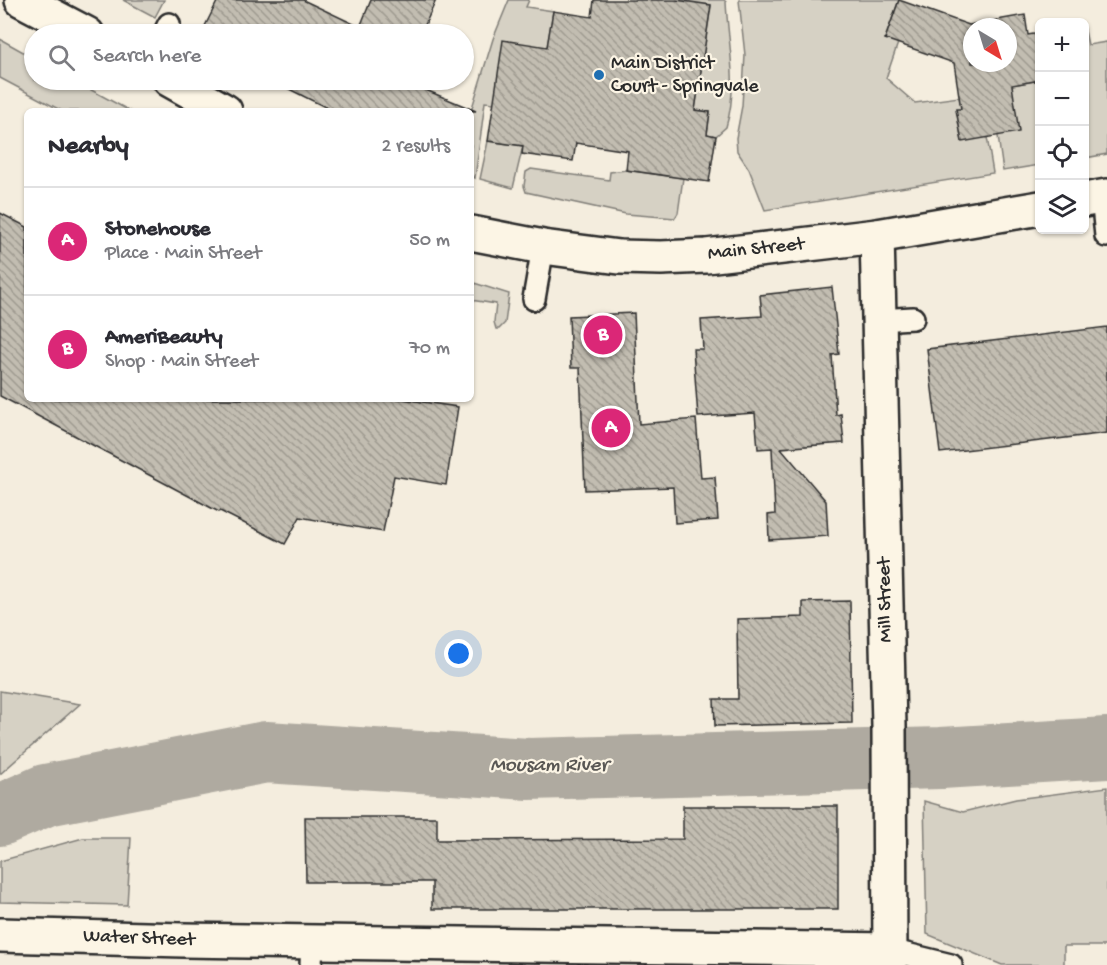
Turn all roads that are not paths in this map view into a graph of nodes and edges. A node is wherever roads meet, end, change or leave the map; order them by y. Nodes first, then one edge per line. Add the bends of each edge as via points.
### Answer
1 (22, 0) edge
2 (68, 24) edge
3 (188, 90) edge
4 (220, 108) edge
5 (1098, 197) edge
6 (1035, 209) edge
7 (474, 233) edge
8 (877, 236) junction
9 (1106, 236) edge
10 (543, 247) junction
11 (534, 299) dead end
12 (913, 318) dead end
13 (878, 320) junction
14 (0, 935) edge
15 (311, 953) edge
16 (890, 957) edge
17 (951, 965) edge

1 - 2 street
3 - 4 street
5 - 9 lane
6 - 8 street, Main Street
7 - 10 street, Main Street
8 - 10 street, Main Street via 661,258
8 - 13 street, Mill Street
10 - 11 lane
12 - 13 lane
13 - 16 street, Mill Street via 889,726
14 - 15 street, Water Street
15 - 16 street, Water Street
16 - 17 lane

